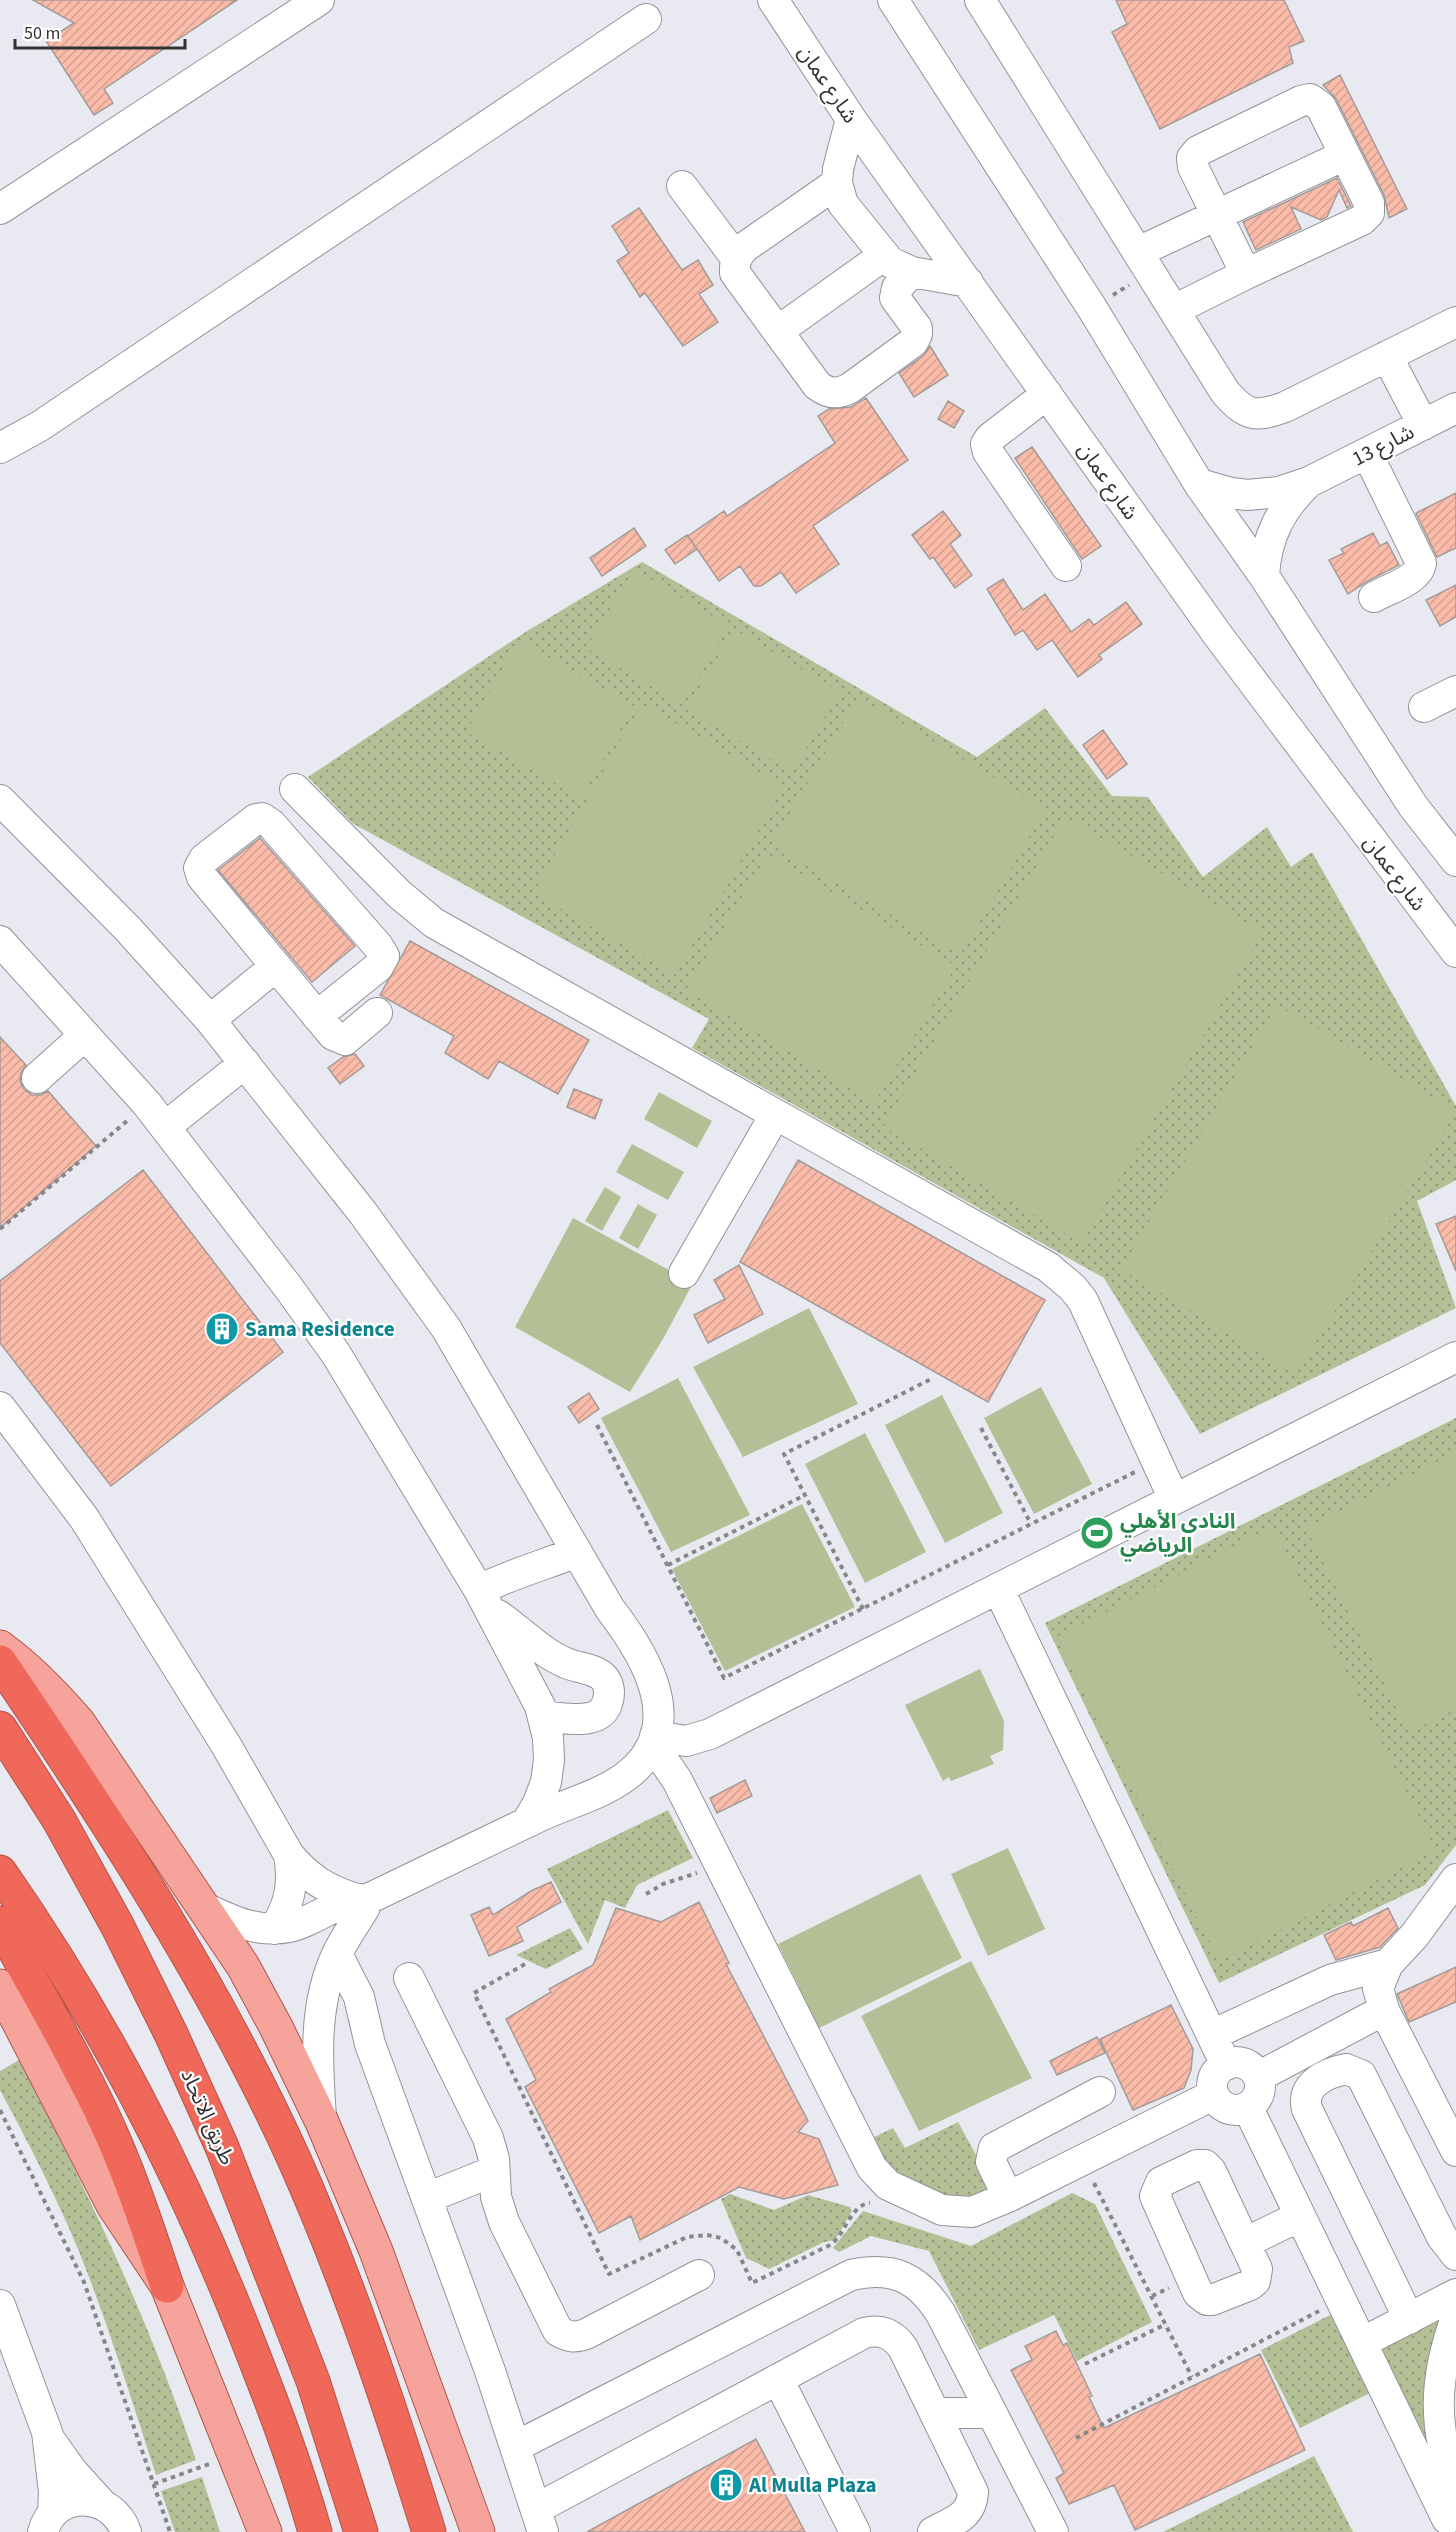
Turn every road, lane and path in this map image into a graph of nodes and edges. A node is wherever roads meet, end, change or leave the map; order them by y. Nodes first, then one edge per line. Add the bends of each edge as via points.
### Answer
1 (319, 0) edge
2 (773, 0) edge
3 (893, 0) edge
4 (980, 0) edge
5 (646, 19) dead end
6 (851, 119) junction
7 (1345, 155) junction
8 (837, 183) junction
9 (682, 186) dead end
10 (0, 209) edge
11 (1217, 215) junction
12 (882, 256) junction
13 (736, 258) junction
14 (1144, 262) junction
15 (912, 272) junction
16 (1246, 274) junction
17 (968, 282) junction
18 (1092, 308) junction
19 (1173, 310) junction
20 (1456, 322) edge
21 (778, 332) junction
22 (1387, 356) junction
23 (1047, 394) junction
24 (1456, 408) edge
25 (1423, 425) junction
26 (0, 448) edge
27 (1367, 453) junction
28 (1310, 482) junction
29 (1199, 484) junction
30 (1065, 566) dead end
31 (1264, 576) junction
32 (1374, 597) dead end
33 (1456, 691) edge
34 (1424, 707) dead end
35 (295, 789) dead end
36 (0, 800) edge
37 (1456, 861) edge
38 (0, 941) edge
39 (1456, 952) edge
40 (276, 966) junction
41 (377, 1013) dead end
42 (317, 1016) junction
43 (210, 1020) junction
44 (85, 1035) junction
45 (245, 1063) junction
46 (37, 1078) dead end
47 (147, 1104) junction
48 (775, 1115) junction
49 (165, 1127) junction
50 (0, 1229) edge
51 (684, 1273) dead end
52 (1456, 1357) edge
53 (933, 1378) dead end
54 (0, 1407) edge
55 (597, 1425) dead end
56 (981, 1428) dead end
57 (1157, 1461) junction
58 (805, 1495) junction
59 (1174, 1499) junction
60 (1031, 1524) junction
61 (570, 1540) junction
62 (668, 1565) junction
63 (999, 1590) junction
64 (485, 1600) junction
65 (610, 1609) junction
66 (863, 1609) junction
67 (0, 1647) edge
68 (0, 1662) edge
69 (544, 1717) junction
70 (0, 1728) edge
71 (652, 1743) junction
72 (553, 1810) junction
73 (527, 1822) junction
74 (289, 1855) junction
75 (722, 1871) junction
76 (0, 1872) edge
77 (1456, 1879) edge
78 (646, 1894) dead end
79 (360, 1899) junction
80 (205, 1908) junction
81 (0, 1923) edge
82 (274, 1929) junction
83 (337, 1954) junction
84 (525, 1964) dead end
85 (1388, 1964) junction
86 (409, 1978) dead end
87 (0, 1986) edge
88 (1384, 2010) junction
89 (319, 2033) junction
90 (1212, 2035) junction
91 (370, 2044) junction
92 (1226, 2065) junction
93 (1258, 2077) junction
94 (1100, 2092) dead end
95 (1213, 2095) junction
96 (1248, 2108) junction
97 (0, 2110) edge
98 (321, 2122) junction
99 (1456, 2151) edge
100 (494, 2171) junction
101 (1092, 2180) dead end
102 (1008, 2197) junction
103 (428, 2198) junction
104 (873, 2203) dead end
105 (1300, 2216) junction
106 (1245, 2243) dead end
107 (1456, 2255) edge
108 (699, 2275) dead end
109 (167, 2286) junction
110 (1456, 2294) edge
111 (1341, 2300) junction
112 (0, 2305) edge
113 (1456, 2318) edge
114 (1408, 2319) junction
115 (1166, 2324) junction
116 (1363, 2342) junction
117 (1085, 2364) dead end
118 (1192, 2378) junction
119 (778, 2379) junction
120 (936, 2413) junction
121 (991, 2413) junction
122 (49, 2438) junction
123 (1076, 2438) dead end
124 (515, 2447) junction
125 (235, 2454) junction
126 (1448, 2479) edge
127 (154, 2484) junction
128 (101, 2503) junction
129 (1447, 2519) dead end
130 (539, 2520) edge
131 (45, 2525) edge
132 (126, 2532) edge
133 (170, 2532) edge
134 (265, 2532) edge
135 (315, 2532) edge
136 (361, 2532) edge
137 (429, 2532) edge
138 (478, 2532) edge
139 (855, 2532) edge
140 (933, 2532) edge
141 (1053, 2532) edge

1 - 10 street
2 - 6 street, شارع عمان
3 - 18 street
4 - 14 street
5 - 26 street via 40,426
6 - 8 street
6 - 17 street, شارع عمان
7 - 11 street
7 - 11 street via 1321,106 1310,99 1301,100 1194,154 1193,167
7 - 16 street via 1369,203 1366,217
8 - 12 street via 843,204
8 - 13 street
9 - 13 street
11 - 14 street
11 - 16 street
12 - 15 street
12 - 21 street
13 - 21 street via 735,273
14 - 18 path
14 - 19 street
15 - 17 street
15 - 21 street via 897,288 895,298 914,323 915,338 842,393 824,391 817,385
16 - 19 street
17 - 23 street, شارع عمان
18 - 29 street
19 - 22 street via 1225,392 1253,414 1285,406
20 - 22 street
22 - 25 street
23 - 30 street via 986,444
23 - 39 street, شارع عمان via 1217,634
24 - 25 street, شارع 13
25 - 27 street, شارع 13
27 - 28 street, شارع 13
27 - 32 street via 1421,563 1414,575
28 - 29 street, شارع 13 via 1255,495
28 - 31 street, شارع 13 via 1296,494 1275,524
29 - 31 street
31 - 37 street via 1413,806
33 - 34 street
35 - 48 street via 399,894 434,923
36 - 43 street via 127,928
38 - 44 street
40 - 42 street
40 - 42 street via 199,873 204,860 262,818 384,956 378,967
40 - 43 street
41 - 42 street via 345,1040 333,1035
43 - 45 street
44 - 46 street
44 - 47 street
45 - 49 street
45 - 61 street via 420,1289
47 - 49 street
47 - 50 path
48 - 51 street
48 - 57 street via 1062,1276 1087,1309
49 - 64 street via 336,1354
52 - 59 street
53 - 58 path via 784,1454
54 - 74 street via 84,1518 226,1745
55 - 62 path
56 - 60 path
57 - 59 street
57 - 60 path
58 - 62 path
58 - 66 path
59 - 63 street
60 - 66 path
61 - 64 street via 540,1566 512,1573
61 - 65 street
62 - 66 path via 724,1678
63 - 71 street via 710,1734 686,1741
63 - 90 street
64 - 69 street
64 - 69 street via 546,1653 596,1673 608,1686 607,1706 592,1718
65 - 71 street via 635,1644 654,1681 659,1716
65 - 72 street via 639,1685 636,1731 612,1767
67 - 80 main road via 50,1690 80,1723
68 - 137 highway via 127,1853 242,2053 294,2159 339,2268 372,2354
69 - 73 street via 549,1738 546,1782
70 - 136 highway, طريق الاتحاد via 59,1820 118,1927 213,2127 313,2381
71 - 72 street via 625,1777
71 - 75 street via 670,1769
72 - 73 street
73 - 79 street
74 - 79 street via 325,1887
74 - 82 street via 290,1895
75 - 78 path via 682,1876
75 - 102 street via 876,2174 895,2189 952,2212 972,2212
76 - 135 highway via 107,2039 165,2148 208,2240 281,2426
77 - 85 street
79 - 82 street via 306,1923
79 - 83 street via 365,1907
80 - 82 street via 243,1925
80 - 98 main road via 271,2017
81 - 109 highway via 106,2121
83 - 89 street via 324,1997
83 - 91 street via 359,1997
84 - 104 path via 474,1993 609,2274 687,2237 707,2235 721,2238 737,2250 752,2283 838,2240 856,2210 862,2204
85 - 88 street via 1378,1988
85 - 90 street via 1330,1980
86 - 100 street via 488,2138
87 - 109 main road via 113,2205
88 - 93 street
88 - 99 street
89 - 91 street via 346,2030
89 - 98 street
90 - 92 street
91 - 103 street
92 - 93 street via 1244,2064
92 - 95 street via 1214,2077
93 - 96 street via 1257,2100
94 - 102 street via 994,2148 990,2157
95 - 96 street via 1227,2109
95 - 102 street
96 - 105 street
97 - 127 path via 84,2282
98 - 138 main road via 376,2251
100 - 103 street
100 - 108 street via 496,2197 504,2222 553,2322 567,2336 586,2334
101 - 115 path
103 - 124 street
105 - 106 street
105 - 111 street
107 - 114 street via 1442,2237 1361,2075 1346,2068 1315,2082 1307,2091 1306,2109
109 - 125 main road
110 - 114 street
111 - 116 street
111 - 118 path
112 - 122 street
113 - 126 street via 1444,2354 1438,2393 1438,2428
114 - 116 street
115 - 117 path
115 - 118 path
116 - 126 street
118 - 123 path
119 - 120 street via 876,2330 887,2333 903,2348
119 - 130 street
119 - 139 street
120 - 121 street
120 - 140 street via 973,2492 968,2512
121 - 124 street via 929,2295 913,2281 893,2273 872,2271 850,2275
121 - 141 street
122 - 128 street
122 - 131 street via 54,2492
124 - 130 street
125 - 127 path
125 - 134 main road
126 - 129 street
127 - 133 path
128 - 131 street via 88,2500 63,2505
128 - 132 street via 114,2511

